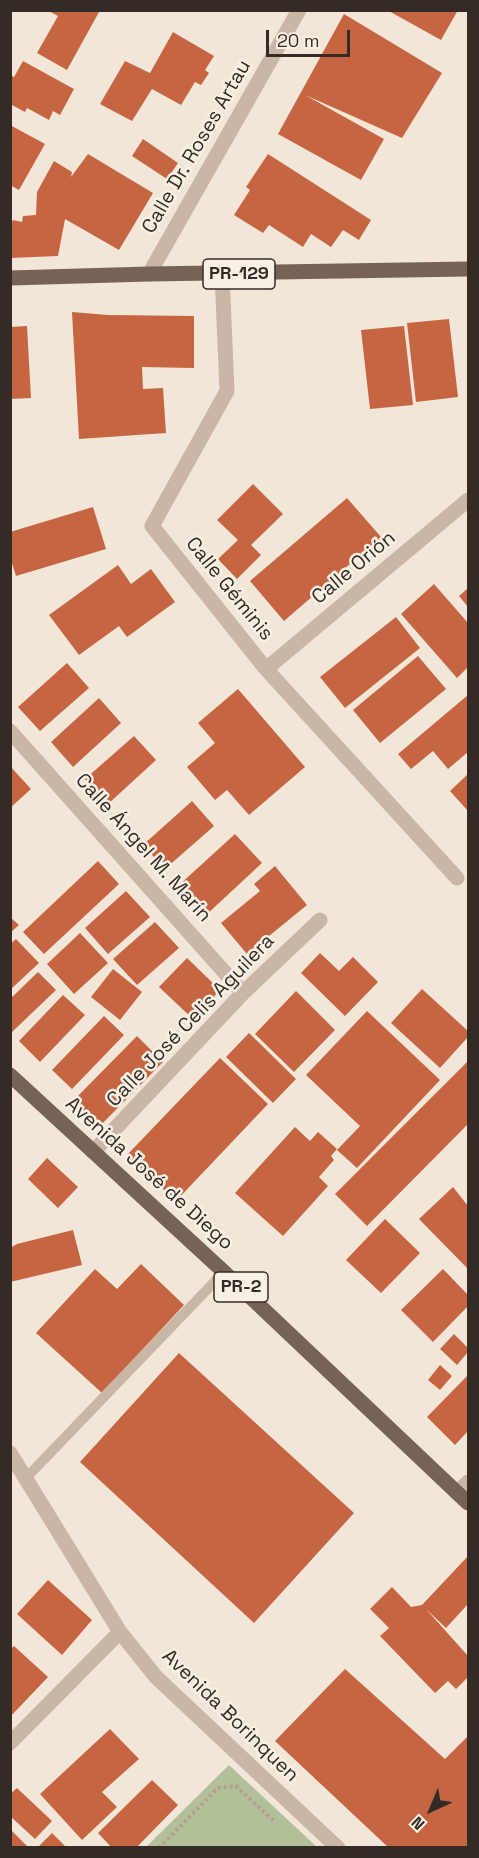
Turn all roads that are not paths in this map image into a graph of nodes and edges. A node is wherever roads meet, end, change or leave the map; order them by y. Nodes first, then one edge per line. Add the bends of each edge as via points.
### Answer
1 (299, 10) edge
2 (468, 269) edge
3 (149, 274) junction
4 (222, 274) junction
5 (10, 278) edge
6 (468, 500) edge
7 (267, 669) junction
8 (10, 731) edge
9 (457, 878) dead end
10 (320, 920) dead end
11 (243, 993) junction
12 (10, 1076) edge
13 (93, 1152) junction
14 (224, 1272) junction
15 (10, 1453) edge
16 (26, 1478) junction
17 (465, 1492) edge
18 (120, 1632) junction
19 (10, 1743) edge
20 (338, 1848) edge

1 - 3 street, Calle Dr. Roses Artau
2 - 4 main road, PR-129
3 - 4 main road, PR-129
3 - 5 main road, PR-129
4 - 7 street, Calle Géminis via 227,391 152,526
6 - 7 street, Calle Orión
7 - 9 street, Calle Géminis
8 - 11 street, Calle Ángel M. Marín
10 - 11 street, Calle José Celis Aguilera
11 - 13 street, Calle José Celis Aguilera
12 - 13 main road, Avenida José de Diego / PR-2
13 - 14 main road, Avenida José de Diego / PR-2
14 - 16 lane
14 - 17 main road, Avenida José de Diego / PR-2
15 - 16 street, Avenida Borinquen
16 - 18 street, Avenida Borinquen
18 - 19 street
18 - 20 street, Avenida Borinquen via 156,1677

